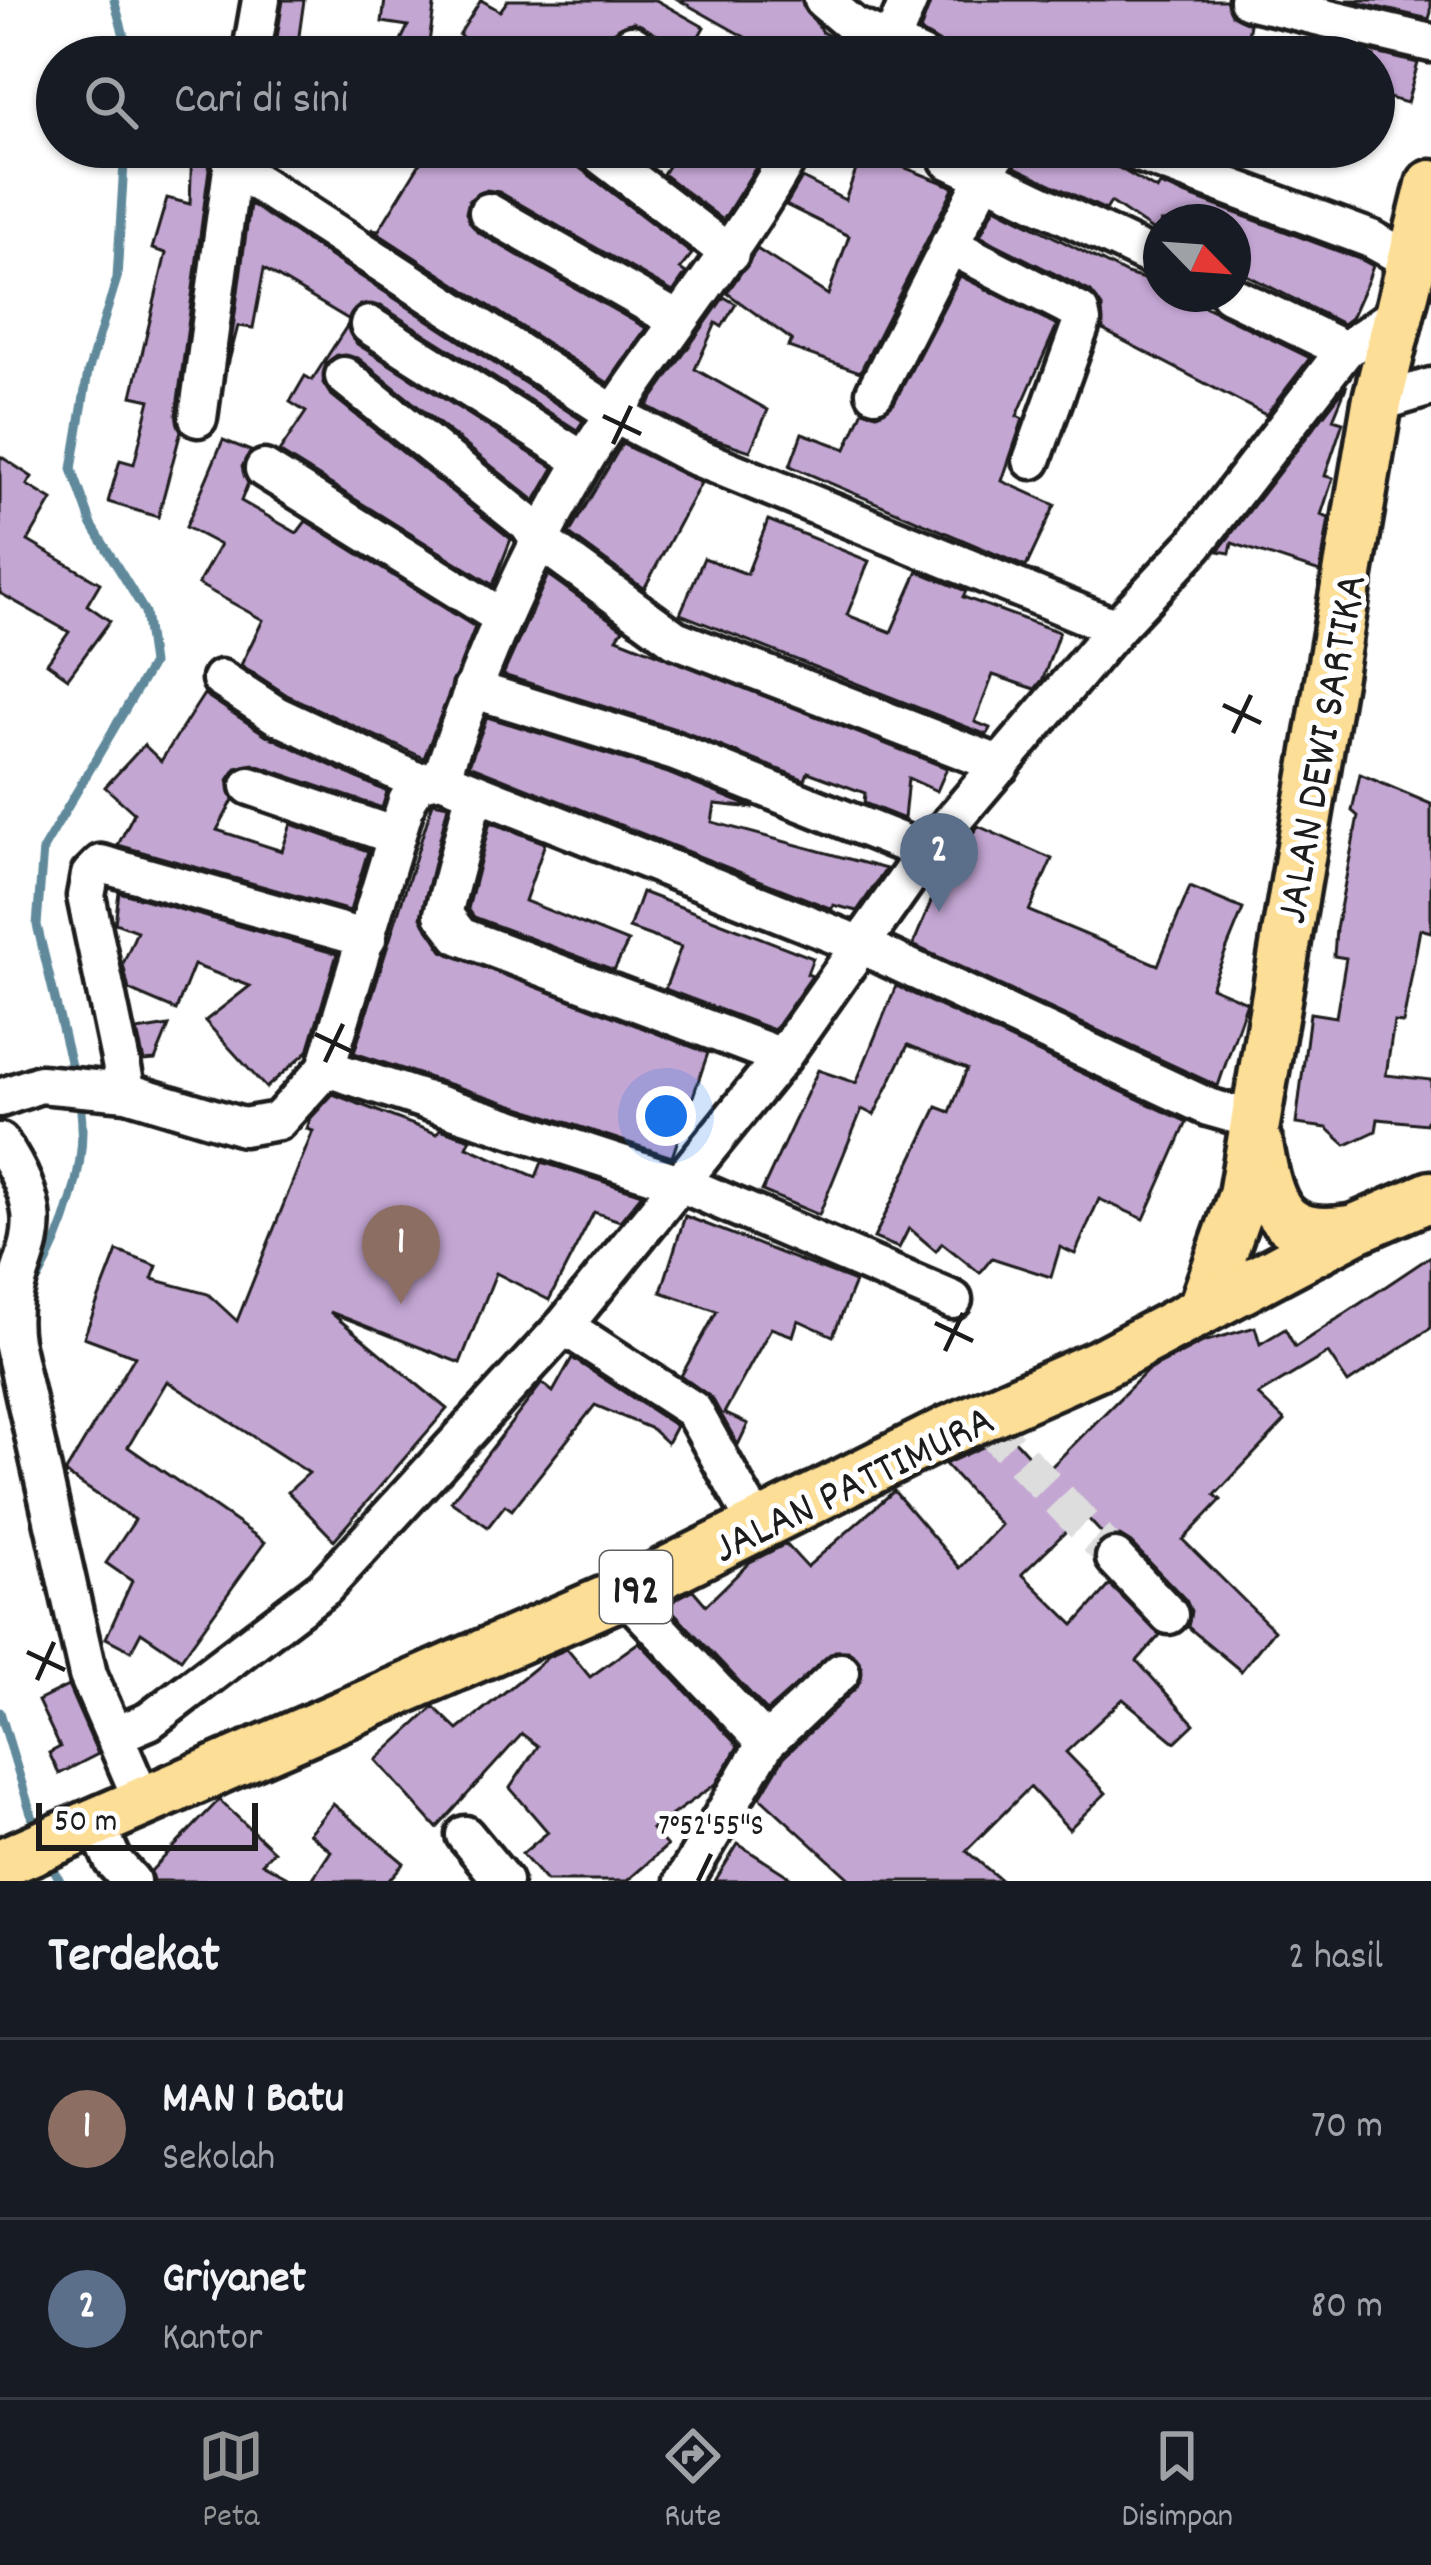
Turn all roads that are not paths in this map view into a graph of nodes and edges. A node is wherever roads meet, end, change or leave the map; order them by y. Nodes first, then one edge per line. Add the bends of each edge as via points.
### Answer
1 (261, 0) edge
2 (823, 0) edge
3 (909, 0) edge
4 (1248, 0) edge
5 (255, 36) edge
6 (843, 36) edge
7 (908, 36) edge
8 (1431, 43) edge
9 (231, 168) edge
10 (251, 168) edge
11 (617, 168) edge
12 (779, 168) edge
13 (988, 168) edge
14 (1004, 168) edge
15 (1180, 168) edge
16 (1431, 185) edge
17 (488, 212) dead end
18 (949, 245) junction
19 (1143, 250) edge
20 (730, 254) junction
21 (1408, 260) junction
22 (1251, 305) edge
23 (1397, 314) junction
24 (679, 322) junction
25 (369, 325) dead end
26 (1345, 350) junction
27 (344, 376) dead end
28 (1430, 387) edge
29 (875, 392) dead end
30 (1377, 403) junction
31 (614, 413) junction
32 (198, 418) dead end
33 (1032, 460) dead end
34 (584, 461) junction
35 (264, 469) dead end
36 (539, 540) junction
37 (500, 616) junction
38 (1116, 628) junction
39 (221, 679) dead end
40 (472, 689) junction
41 (1001, 765) junction
42 (430, 780) junction
43 (250, 786) dead end
44 (475, 796) junction
45 (394, 836) junction
46 (926, 852) junction
47 (367, 939) junction
48 (863, 946) junction
49 (782, 1057) junction
50 (326, 1068) junction
51 (128, 1092) junction
52 (0, 1098) edge
53 (1254, 1120) junction
54 (0, 1142) edge
55 (680, 1184) junction
56 (1431, 1196) edge
57 (1355, 1229) junction
58 (952, 1300) dead end
59 (1202, 1310) junction
60 (564, 1326) junction
61 (14, 1398) edge
62 (758, 1527) junction
63 (1115, 1558) tunnel mouth
64 (624, 1593) junction
65 (1169, 1615) dead end
66 (841, 1672) dead end
67 (766, 1743) junction
68 (132, 1750) junction
69 (465, 1835) dead end
70 (33, 1845) edge
71 (131, 1881) edge
72 (503, 1881) edge
73 (684, 1881) edge

1 - 5 street
2 - 6 street
3 - 7 street
4 - 8 street
9 - 32 street
10 - 31 street
11 - 20 street
12 - 20 street
13 - 18 street
14 - 19 street
15 - 21 street
16 - 21 main road, JALAN DEWI SARTIKA
17 - 24 street
18 - 29 street
18 - 33 street via 1080,312
20 - 24 street
21 - 23 main road, JALAN DEWI SARTIKA
22 - 26 street
23 - 26 street
23 - 30 main road, JALAN DEWI SARTIKA
24 - 31 street
25 - 34 street
26 - 38 street via 1196,544
27 - 36 street
28 - 30 street
30 - 53 main road, JALAN DEWI SARTIKA
31 - 34 street
31 - 38 street via 748,479
34 - 36 street
35 - 37 street
36 - 37 street
36 - 41 street via 675,639
37 - 40 street
38 - 41 street
39 - 42 street via 275,715
40 - 42 street
40 - 46 street via 675,752
41 - 46 street
42 - 44 street
42 - 45 street
43 - 45 street
44 - 48 street
44 - 49 street via 443,914 460,936
45 - 47 street
46 - 48 street
47 - 50 street
47 - 51 street via 101,864 86,896
48 - 49 street
48 - 53 street via 1208,1107
49 - 55 street
50 - 51 street via 278,1121 259,1128
50 - 55 street
51 - 52 street via 40,1084
53 - 57 main road via 1271,1200 1285,1219 1314,1235
53 - 59 main road, JALAN DEWI SARTIKA via 1243,1195
54 - 61 street via 31,1201 33,1226 10,1328
55 - 58 street
55 - 60 street
56 - 57 main road, JALAN PATTIMURA / 192
57 - 59 main road, JALAN PATTIMURA / 192
59 - 62 main road, JALAN PATTIMURA / 192
60 - 62 street via 693,1410
60 - 68 street via 324,1588
61 - 68 street via 88,1675
62 - 64 main road, JALAN PATTIMURA / 192
63 - 65 street
64 - 67 street
64 - 68 main road, JALAN PATTIMURA / 192
66 - 67 street
67 - 73 street
68 - 70 main road, JALAN PATTIMURA / 192
69 - 72 street
70 - 71 street via 113,1861

